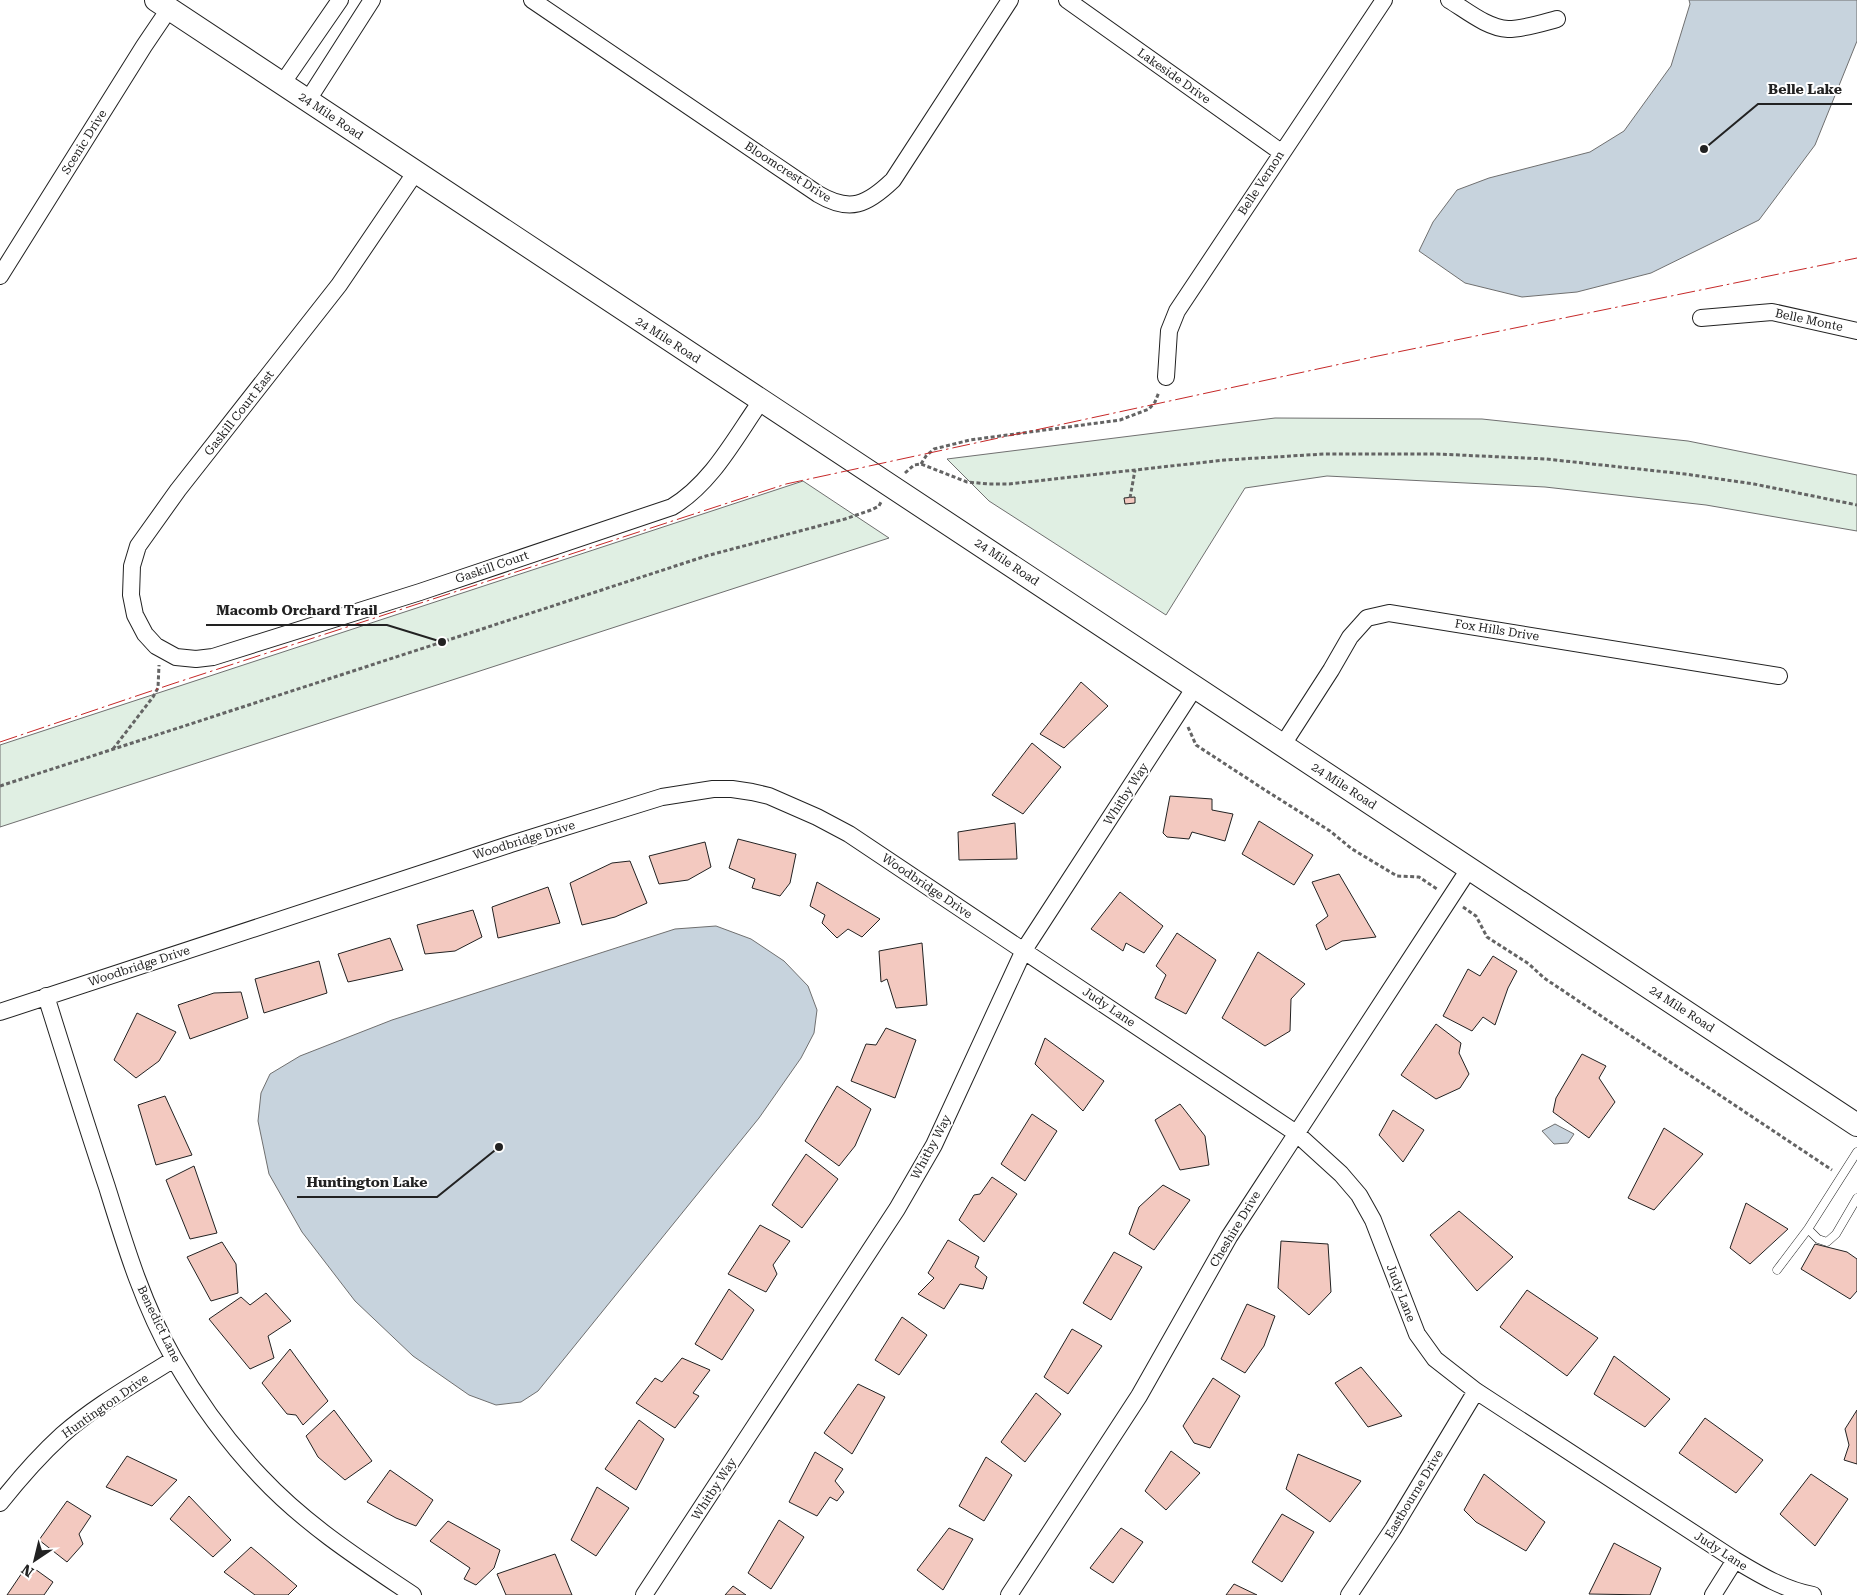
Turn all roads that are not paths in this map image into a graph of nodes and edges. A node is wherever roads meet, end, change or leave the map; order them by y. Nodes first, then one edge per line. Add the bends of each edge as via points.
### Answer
1 (340, 0) edge
2 (372, 0) edge
3 (532, 0) edge
4 (1010, 0) edge
5 (1067, 0) edge
6 (1384, 0) edge
7 (1449, 0) edge
8 (162, 4) edge
9 (1558, 19) dead end
10 (282, 84) junction
11 (308, 100) junction
12 (1281, 152) junction
13 (415, 173) junction
14 (0, 276) edge
15 (1700, 318) dead end
16 (1857, 331) edge
17 (1166, 377) road end
18 (761, 401) junction
19 (176, 658) joint
20 (1779, 676) dead end
21 (1195, 688) junction
22 (1282, 746) junction
23 (1469, 868) junction
24 (1024, 950) junction
25 (46, 996) junction
26 (0, 1012) edge
27 (1857, 1125) edge
28 (1296, 1133) junction
29 (1857, 1152) edge
30 (1857, 1198) edge
31 (1808, 1229) junction
32 (1777, 1270) dead end
33 (174, 1359) junction
34 (1476, 1391) junction
35 (0, 1503) edge
36 (1735, 1560) junction
37 (412, 1595) edge
38 (644, 1595) edge
39 (1009, 1595) edge
40 (1349, 1595) edge
41 (1713, 1595) edge
42 (1813, 1595) edge

1 - 10 street
2 - 11 street
3 - 4 street, Bloomcrest Drive via 818,194 836,203 856,205 877,195 893,180
5 - 12 street, Lakeside Drive
6 - 12 street, Belle Vernon
7 - 9 street via 1491,25 1507,29
8 - 10 street, 24 Mile Road
8 - 14 street, Scenic Drive via 144,46
10 - 11 street, 24 Mile Road
11 - 13 street, 24 Mile Road
12 - 17 street, Belle Vernon via 1177,311 1169,331
13 - 18 street, 24 Mile Road
13 - 19 street, Gaskill Court East via 339,285 138,546 132,566 131,595 135,615 145,634
15 - 16 street, Belle Monte via 1772,312
18 - 19 street, Gaskill Court via 704,482 672,506 420,592 213,657
18 - 21 street, 24 Mile Road
20 - 22 street, Fox Hills Drive via 1389,613 1367,618 1350,637
21 - 22 street, 24 Mile Road
21 - 24 street, Whitby Way
22 - 23 street, 24 Mile Road
23 - 27 street, 24 Mile Road
23 - 28 street, Cheshire Drive
24 - 25 street, Woodbridge Drive via 849,834 817,817 769,796 713,789 662,797
24 - 28 street, Judy Lane
24 - 38 street, Whitby Way via 934,1145 897,1209
25 - 26 street, Woodbridge Drive
25 - 33 street, Benedict Lane via 131,1264
28 - 34 street, Judy Lane via 1359,1195 1373,1220 1424,1347
28 - 39 street, Cheshire Drive via 1229,1237 1139,1396
29 - 31 lane
30 - 31 lane via 1836,1234 1827,1242 1818,1239
31 - 32 lane
33 - 35 street, Huntington Drive via 64,1434
33 - 37 street, Benedict Lane via 240,1454 262,1478 316,1528
34 - 36 street, Judy Lane
34 - 40 street, Eastbourne Drive
36 - 41 street
36 - 42 street, Judy Lane via 1782,1586

